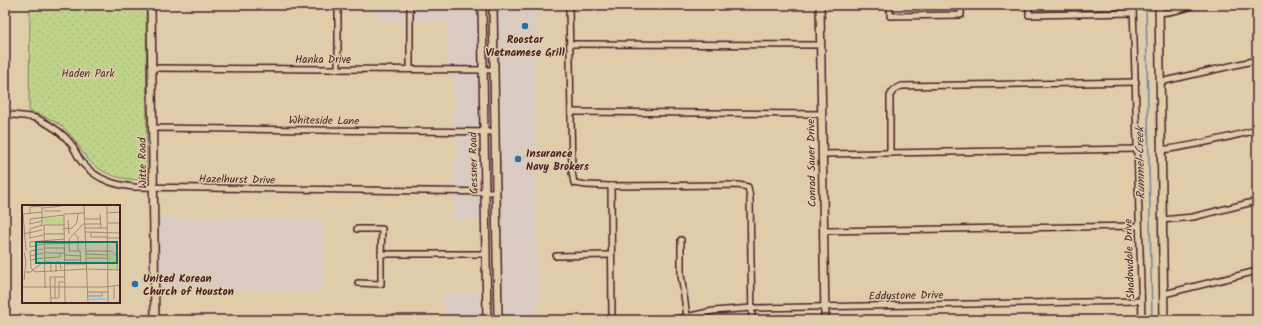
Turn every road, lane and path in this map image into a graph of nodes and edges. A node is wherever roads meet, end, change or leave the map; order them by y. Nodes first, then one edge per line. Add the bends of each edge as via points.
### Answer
1 (151, 5) edge
2 (338, 5) edge
3 (482, 5) edge
4 (493, 5) edge
5 (569, 5) edge
6 (820, 5) edge
7 (890, 5) edge
8 (961, 5) edge
9 (1029, 5) edge
10 (1133, 5) edge
11 (1194, 5) edge
12 (410, 7) dead end
13 (1159, 9) edge
14 (1133, 14) junction
15 (570, 44) junction
16 (820, 45) junction
17 (1257, 60) edge
18 (152, 68) junction
19 (338, 68) junction
20 (410, 69) junction
21 (482, 70) junction
22 (494, 70) junction
23 (1136, 82) junction
24 (1160, 82) junction
25 (571, 112) junction
26 (5, 114) edge
27 (822, 114) junction
28 (152, 128) junction
29 (1257, 130) edge
30 (484, 131) junction
31 (495, 132) junction
32 (1138, 149) junction
33 (1161, 150) junction
34 (890, 153) junction
35 (823, 154) junction
36 (611, 186) junction
37 (153, 188) junction
38 (485, 192) junction
39 (496, 192) junction
40 (1257, 200) edge
41 (1162, 220) junction
42 (1139, 226) junction
43 (357, 229) dead end
44 (824, 231) junction
45 (681, 240) dead end
46 (381, 254) junction
47 (486, 254) junction
48 (611, 255) junction
49 (556, 256) dead end
50 (1257, 271) edge
51 (358, 283) dead end
52 (1164, 294) junction
53 (1142, 301) junction
54 (825, 306) junction
55 (752, 308) junction
56 (687, 316) junction
57 (155, 320) edge
58 (487, 320) edge
59 (498, 320) edge
60 (612, 320) edge
61 (672, 320) edge
62 (752, 320) edge
63 (825, 320) edge
64 (1142, 320) edge
65 (1164, 320) edge

1 - 18 street, Witte Road
2 - 19 street
3 - 21 street, Gessner Road
4 - 22 street, Gessner Road
5 - 15 street
6 - 16 street, Conrad Sauer Drive
7 - 8 street via 890,16 961,15
9 - 14 street via 1029,15
10 - 14 street, Shadowdale Drive
11 - 13 street via 1173,12
12 - 20 street
13 - 24 street
14 - 23 street, Shadowdale Drive
15 - 16 street
15 - 25 street
16 - 27 street, Conrad Sauer Drive
17 - 24 street
18 - 19 street, Hanka Drive
18 - 28 street, Witte Road
19 - 20 street, Hanka Drive
20 - 21 street, Hanka Drive
21 - 22 street, Hanka Drive
21 - 30 street, Gessner Road
22 - 31 street, Gessner Road
23 - 32 street, Shadowdale Drive
23 - 34 street via 896,87 890,96
24 - 33 street
25 - 27 street
25 - 36 street via 574,183
26 - 37 street, Hazelhurst Drive via 28,116 51,126 67,139 84,165 108,182 134,188
27 - 35 street, Conrad Sauer Drive
28 - 30 street, Whiteside Lane
28 - 37 street, Witte Road
29 - 33 street via 1201,144
30 - 31 street, Whiteside Lane
30 - 38 street, Gessner Road
31 - 39 street, Gessner Road
32 - 34 street
32 - 42 street, Shadowdale Drive
33 - 41 street
34 - 35 street
35 - 44 street, Conrad Sauer Drive
36 - 48 street
36 - 55 street via 738,185 748,188
37 - 38 street, Hazelhurst Drive
37 - 57 street, Witte Road
38 - 39 street, Hazelhurst Drive
38 - 47 street, Gessner Road
39 - 59 street, Gessner Road
40 - 41 street via 1193,217
41 - 52 street
42 - 44 street
42 - 53 street, Shadowdale Drive
43 - 46 street via 382,229
44 - 54 street, Conrad Sauer Drive
45 - 56 street via 681,275
46 - 47 street
46 - 51 street via 381,284
47 - 58 street, Gessner Road
48 - 49 street
48 - 60 street
50 - 52 street
52 - 65 street
53 - 54 street, Eddystone Drive
53 - 64 street, Shadowdale Drive
54 - 55 street, Eddystone Drive
54 - 63 street, Conrad Sauer Drive
55 - 56 street, Eddystone Drive
55 - 62 street
56 - 61 street, Eddystone Drive

